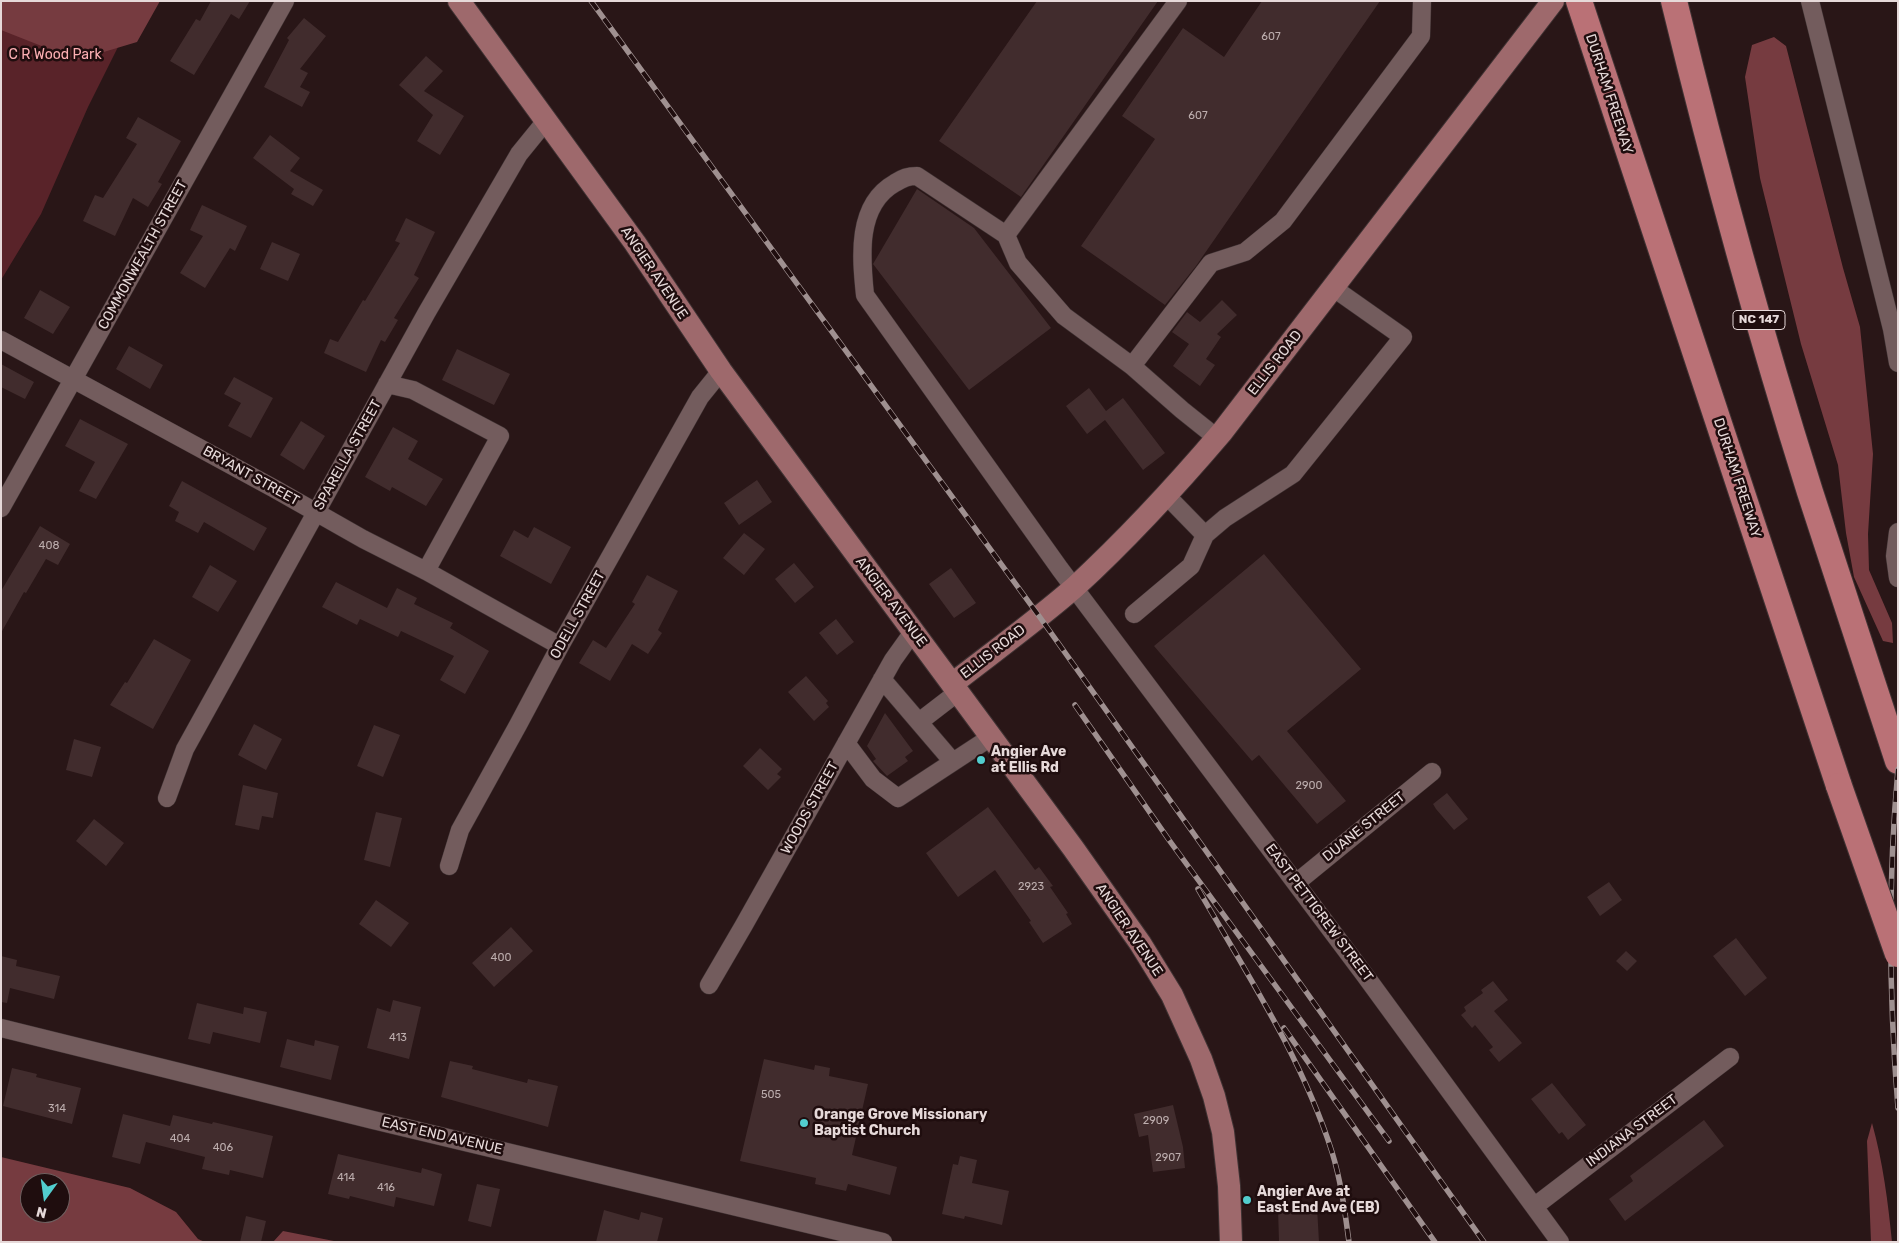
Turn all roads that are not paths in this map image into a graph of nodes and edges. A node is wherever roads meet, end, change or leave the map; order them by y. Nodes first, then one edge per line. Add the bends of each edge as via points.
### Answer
1 (285, 1) edge
2 (458, 1) edge
3 (1178, 1) edge
4 (1422, 1) edge
5 (1553, 1) edge
6 (1579, 1) edge
7 (1674, 1) edge
8 (1810, 1) edge
9 (546, 122) junction
10 (1006, 235) junction
11 (1332, 287) junction
12 (1, 340) edge
13 (1898, 363) edge
14 (1132, 366) junction
15 (721, 371) junction
16 (74, 379) junction
17 (387, 384) junction
18 (1217, 438) junction
19 (1166, 495) junction
20 (1, 508) edge
21 (316, 512) junction
22 (1898, 532) edge
23 (1205, 535) junction
24 (426, 571) junction
25 (1898, 578) edge
26 (1074, 587) junction
27 (1134, 614) dead end
28 (913, 632) junction
29 (560, 646) junction
30 (882, 679) junction
31 (955, 688) junction
32 (919, 722) junction
33 (992, 737) junction
34 (846, 743) junction
35 (1898, 761) edge
36 (953, 762) junction
37 (1432, 772) dead end
38 (168, 798) dead end
39 (449, 866) dead end
40 (1296, 882) junction
41 (1898, 954) edge
42 (709, 985) dead end
43 (1, 1028) edge
44 (1730, 1058) dead end
45 (1535, 1206) junction
46 (884, 1242) edge
47 (1230, 1242) edge
48 (1560, 1242) edge

1 - 16 street, COMMONWEALTH STREET
2 - 9 main road, ANGIER AVENUE
3 - 10 street
4 - 14 street via 1421,36 1283,221 1245,252 1210,263
5 - 11 main road, ELLIS ROAD
6 - 41 highway, DURHAM FREEWAY, bridge via 1839,786
7 - 35 highway, NC 147 via 1713,156 1771,362
8 - 13 street
9 - 15 main road, ANGIER AVENUE via 635,243
9 - 17 street, SPARELLA STREET via 519,154
10 - 14 street via 1018,263 1064,316
10 - 26 street, EAST PETTIGREW STREET via 917,176 907,176 889,186 874,201 866,218 861,263 865,295
11 - 18 main road, ELLIS ROAD
11 - 23 street via 1403,337 1293,474 1225,518
12 - 16 street, BRYANT STREET
14 - 18 street
15 - 28 main road, ANGIER AVENUE
15 - 29 street, ODELL STREET via 700,397
16 - 20 street, COMMONWEALTH STREET
16 - 21 street, BRYANT STREET
17 - 21 street, SPARELLA STREET
17 - 24 street via 413,390 500,436
18 - 19 main road, ELLIS ROAD
19 - 23 street
19 - 26 main road, ELLIS ROAD
21 - 24 street, BRYANT STREET
21 - 38 street, SPARELLA STREET via 185,750
22 - 25 street via 1895,556
23 - 27 street via 1191,566
24 - 29 street, BRYANT STREET
26 - 31 main road, ELLIS ROAD
26 - 40 street, EAST PETTIGREW STREET
28 - 30 street, WOODS STREET
28 - 31 main road, ANGIER AVENUE
29 - 39 street, ODELL STREET via 460,830
30 - 32 street
30 - 34 street, WOODS STREET
31 - 32 street
31 - 33 main road, ANGIER AVENUE
32 - 36 street
33 - 36 street
33 - 47 main road, ANGIER AVENUE via 1140,943 1172,994 1214,1096 1223,1132 1229,1186
34 - 36 street via 873,779 898,798
34 - 42 street, WOODS STREET
37 - 40 street, DUANE STREET
40 - 45 street, EAST PETTIGREW STREET
43 - 46 street, EAST END AVENUE
44 - 45 street, INDIANA STREET
45 - 48 street, EAST PETTIGREW STREET

